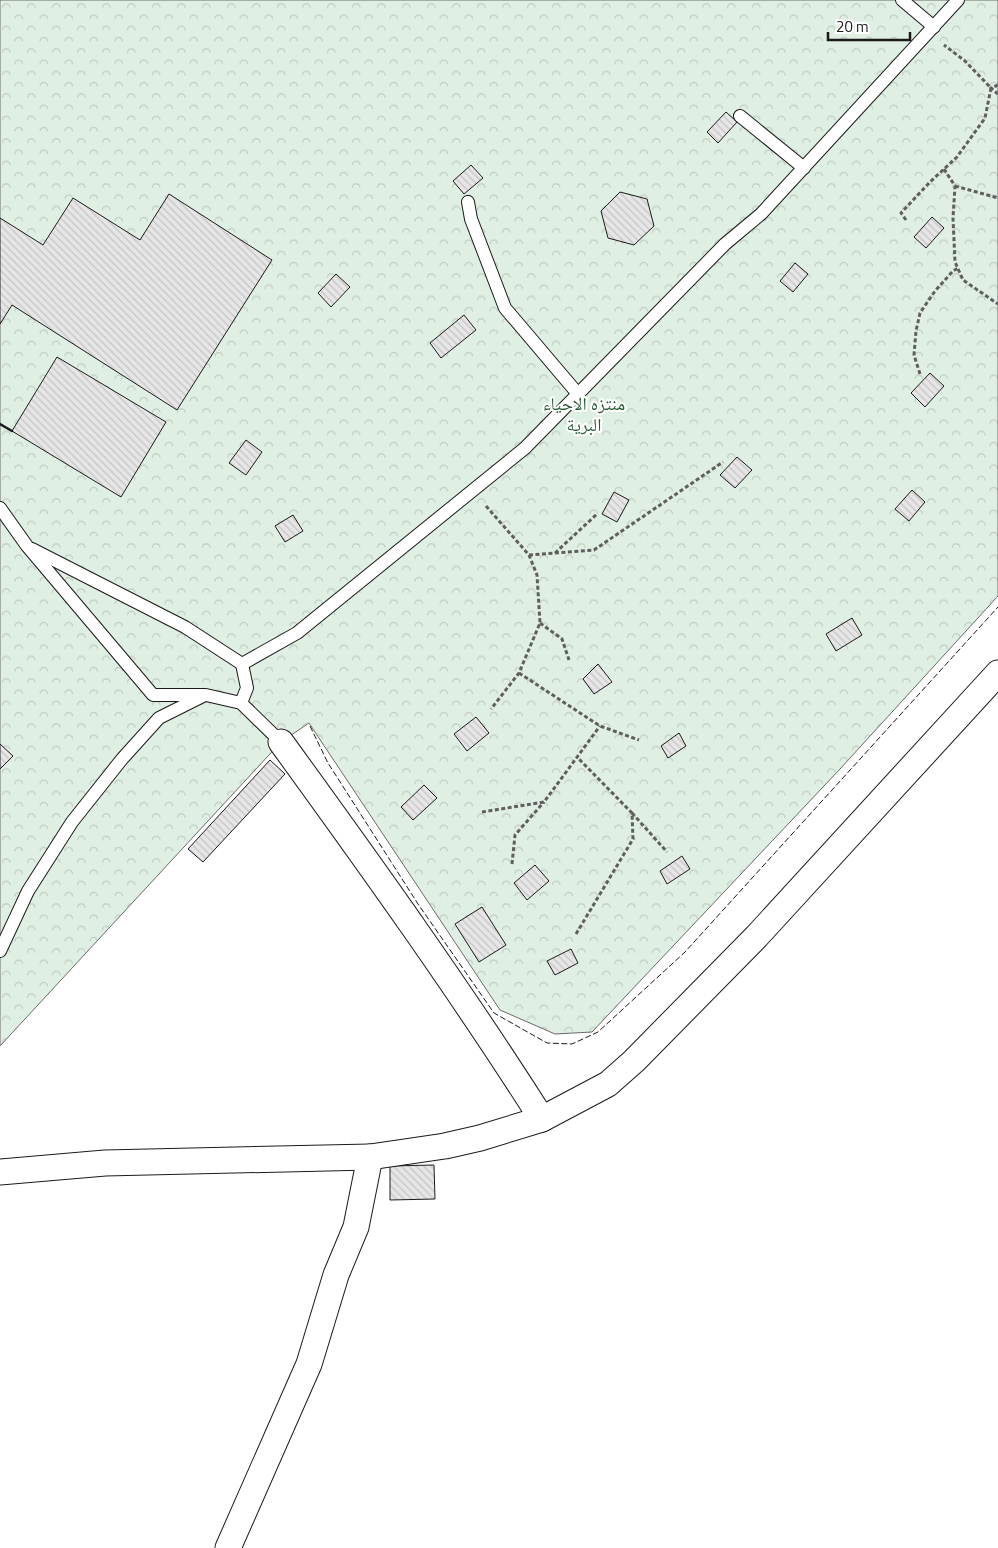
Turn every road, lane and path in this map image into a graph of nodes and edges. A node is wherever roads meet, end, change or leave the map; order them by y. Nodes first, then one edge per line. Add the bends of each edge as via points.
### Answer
1 (902, 0) edge
2 (958, 0) edge
3 (931, 30) junction
4 (998, 85) edge
5 (991, 88) junction
6 (998, 94) edge
7 (740, 116) dead end
8 (804, 168) junction
9 (944, 169) junction
10 (955, 186) junction
11 (998, 198) edge
12 (468, 202) dead end
13 (906, 220) dead end
14 (958, 268) junction
15 (998, 304) edge
16 (920, 374) dead end
17 (578, 394) junction
18 (723, 462) dead end
19 (472, 491) junction
20 (0, 508) edge
21 (597, 514) dead end
22 (27, 546) junction
23 (555, 553) junction
24 (529, 555) junction
25 (540, 623) junction
26 (569, 660) dead end
27 (242, 664) junction
28 (519, 673) junction
29 (998, 673) edge
30 (206, 695) junction
31 (241, 703) junction
32 (491, 709) dead end
33 (600, 726) junction
34 (639, 740) dead end
35 (281, 742) joint
36 (577, 757) junction
37 (544, 802) junction
38 (482, 812) dead end
39 (632, 813) junction
40 (667, 852) dead end
41 (512, 864) dead end
42 (576, 934) dead end
43 (0, 951) edge
44 (542, 1119) junction
45 (370, 1157) junction
46 (0, 1172) edge
47 (228, 1548) edge

1 - 3 lane
2 - 3 lane
3 - 5 path
3 - 8 lane
4 - 5 path
5 - 6 path
5 - 9 path via 985,118 957,157
7 - 8 lane
8 - 17 lane
9 - 10 path
9 - 13 path via 901,213
10 - 11 path
10 - 14 path via 953,218
12 - 17 lane via 471,219 505,308
14 - 15 path via 963,280
14 - 16 path via 935,291 920,313 914,355
17 - 19 lane via 525,448
18 - 23 path via 594,550
19 - 24 path
19 - 27 lane via 298,633
20 - 22 lane
21 - 23 path
22 - 27 lane via 186,627
22 - 30 lane via 153,695
23 - 24 path
24 - 25 path via 537,575
25 - 26 path via 562,639
25 - 28 path
27 - 31 lane via 247,688
28 - 32 path
28 - 33 path
29 - 44 street via 758,936 634,1062 608,1084
30 - 31 lane
30 - 43 lane via 159,718 111,773 72,822 28,891
31 - 35 lane
33 - 34 path
33 - 36 path
35 - 44 street via 498,1050
36 - 37 path
36 - 39 path
37 - 38 path
37 - 41 path via 515,835
39 - 40 path
39 - 42 path via 633,839
44 - 45 street via 445,1146
45 - 46 street via 105,1163
45 - 47 street via 356,1227 336,1275 309,1364

